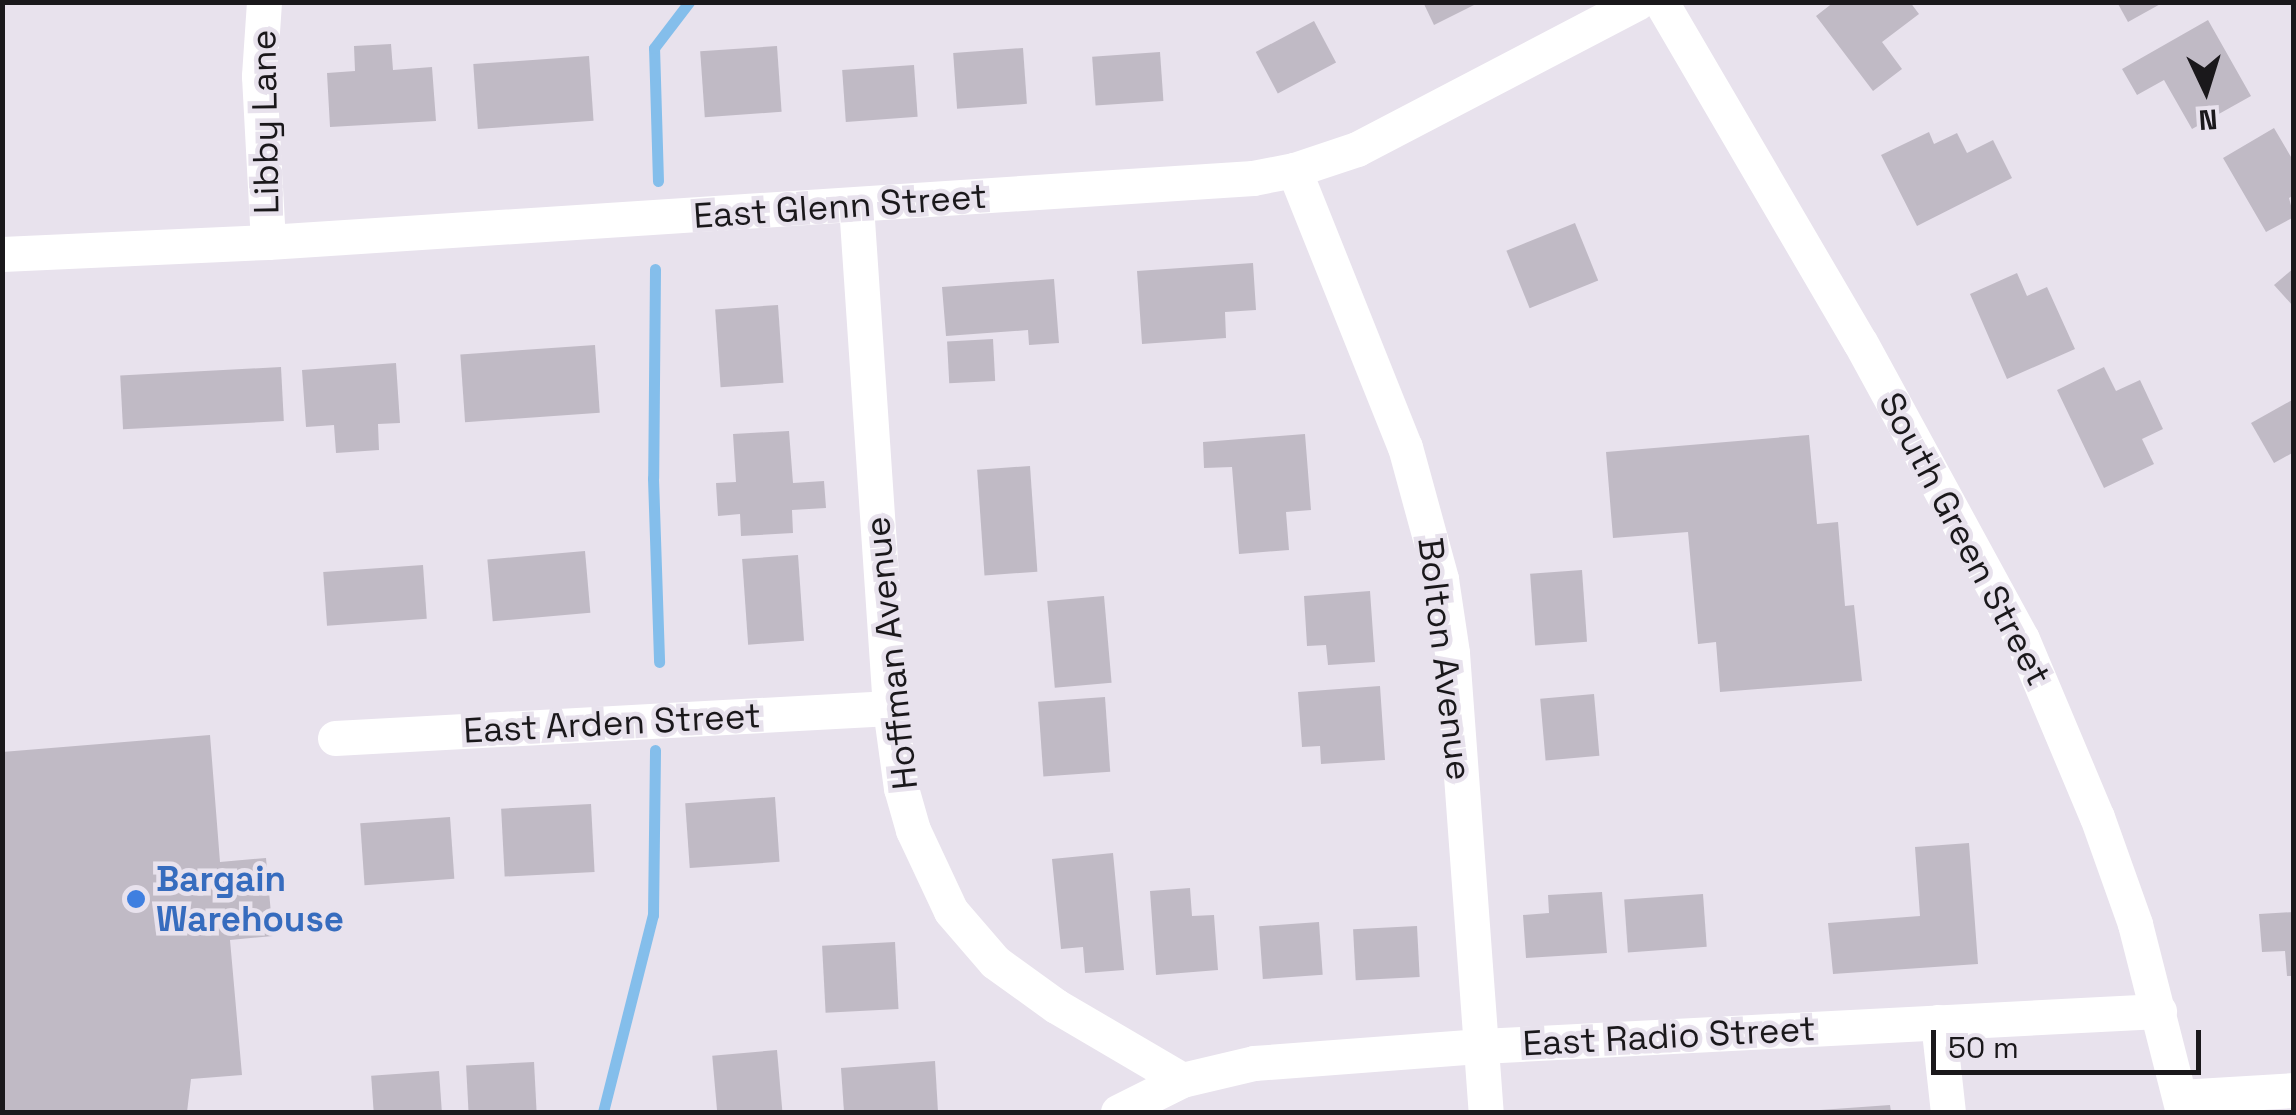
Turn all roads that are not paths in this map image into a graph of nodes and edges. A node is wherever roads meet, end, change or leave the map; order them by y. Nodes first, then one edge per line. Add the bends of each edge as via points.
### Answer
1 (264, 2) edge
2 (1638, 2) edge
3 (1661, 2) edge
4 (1294, 170) junction
5 (856, 205) junction
6 (268, 242) junction
7 (2, 254) edge
8 (890, 708) junction
9 (334, 738) dead end
10 (2158, 1010) junction
11 (1938, 1022) junction
12 (1481, 1046) junction
13 (1182, 1080) junction
14 (2294, 1090) edge
15 (2182, 1105) edge
16 (1118, 1112) edge
17 (1486, 1112) edge
18 (1948, 1112) edge

1 - 6 street, Libby Lane via 259,76
2 - 4 street, East Glenn Street via 1368,143
3 - 10 street, South Green Street via 1889,392 2022,638 2096,816
4 - 5 street, East Glenn Street
4 - 12 street, Bolton Avenue via 1405,446 1433,542 1452,653
5 - 6 street, East Glenn Street
5 - 8 street, Hoffman Avenue
6 - 7 street, East Glenn Street
8 - 9 street, East Arden Street
8 - 13 street, Hoffman Avenue via 913,830 965,930 1014,978
10 - 11 street, East Radio Street
10 - 15 street, South Green Street
11 - 12 street, East Radio Street
11 - 18 street
12 - 13 street, East Radio Street via 1254,1063
12 - 17 street, Bolton Avenue
13 - 16 street
14 - 15 street

